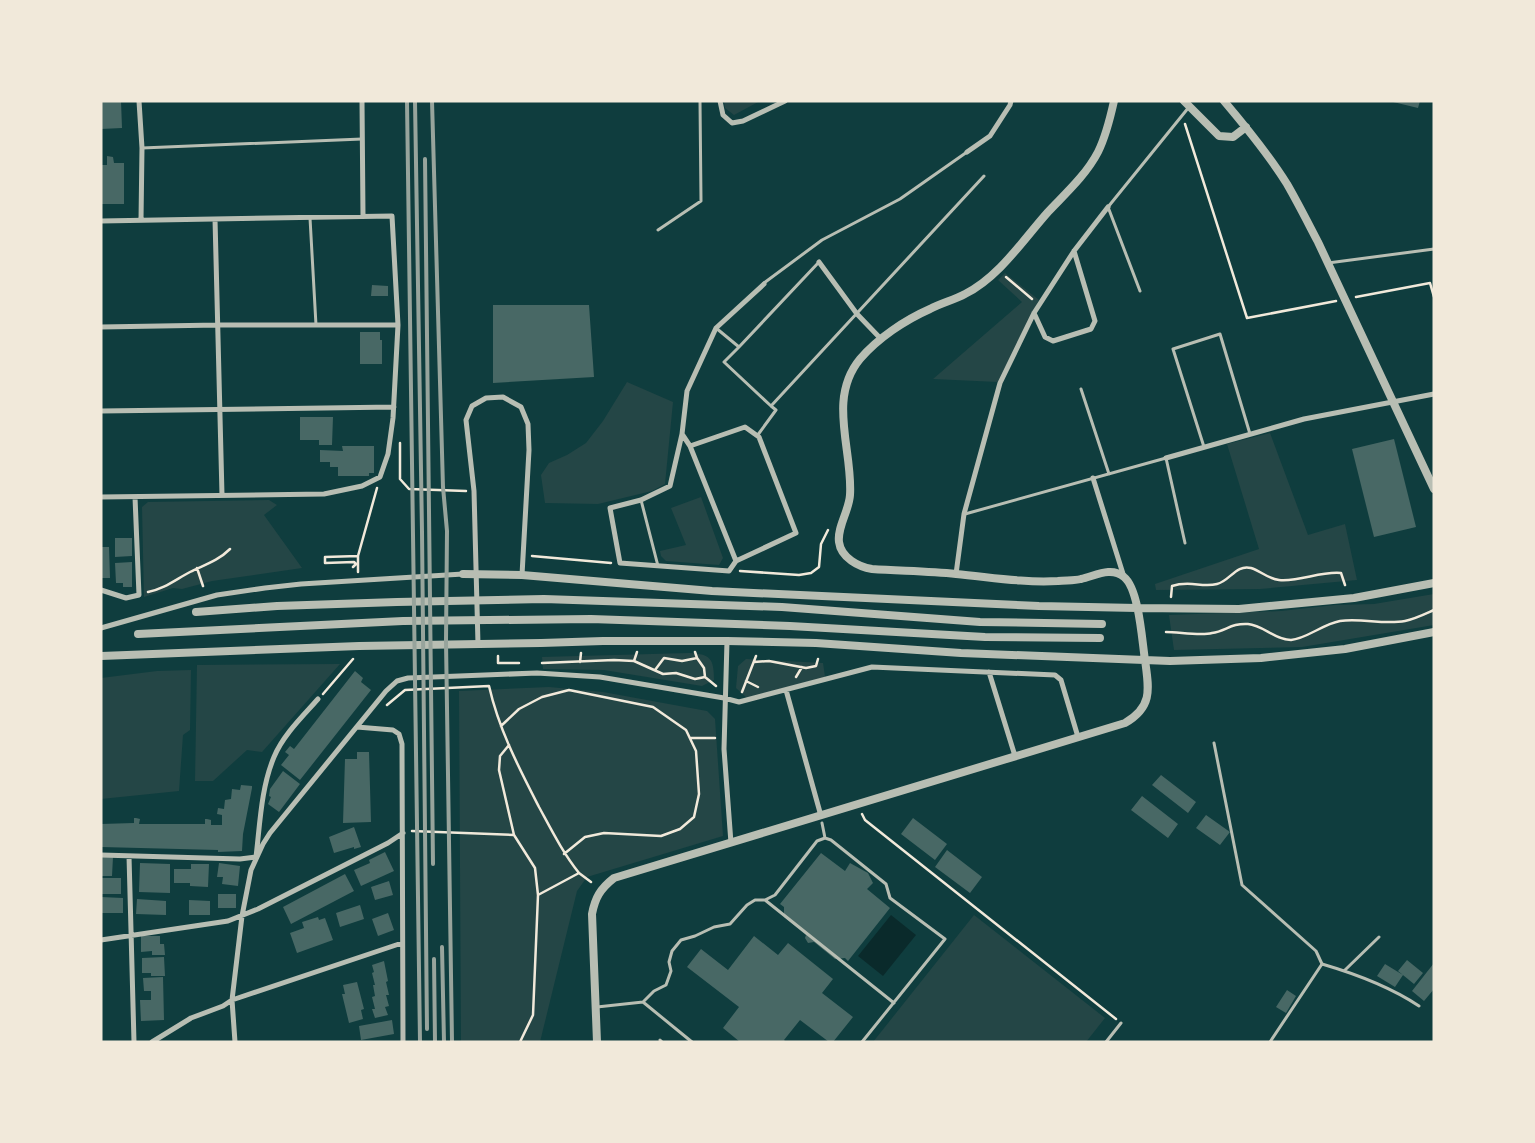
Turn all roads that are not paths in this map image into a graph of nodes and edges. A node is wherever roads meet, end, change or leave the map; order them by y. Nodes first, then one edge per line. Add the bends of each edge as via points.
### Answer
1 (139, 101) edge
2 (362, 101) edge
3 (700, 101) edge
4 (720, 101) edge
5 (784, 101) edge
6 (1011, 101) edge
7 (1114, 101) edge
8 (1224, 101) edge
9 (1187, 104) edge
10 (1246, 128) junction
11 (362, 139) junction
12 (142, 148) junction
13 (967, 152) joint
14 (984, 176) dead end
15 (1108, 207) junction
16 (363, 216) junction
17 (310, 218) junction
18 (215, 219) junction
19 (141, 220) junction
20 (101, 221) edge
21 (658, 230) dead end
22 (1434, 248) edge
23 (1074, 251) junction
24 (819, 262) joint
25 (1328, 264) junction
26 (764, 284) joint
27 (1140, 292) dead end
28 (1034, 313) junction
29 (858, 314) junction
30 (218, 325) junction
31 (398, 325) junction
32 (316, 326) junction
33 (101, 327) edge
34 (716, 328) junction
35 (881, 340) junction
36 (739, 347) junction
37 (1082, 389) dead end
38 (1434, 394) edge
39 (1392, 403) junction
40 (771, 406) junction
41 (394, 407) junction
42 (219, 410) junction
43 (101, 411) edge
44 (682, 434) junction
45 (1250, 434) junction
46 (756, 436) junction
47 (690, 446) junction
48 (1205, 447) junction
49 (1166, 458) junction
50 (1109, 474) junction
51 (1093, 478) junction
52 (1434, 489) edge
53 (222, 495) junction
54 (135, 496) junction
55 (101, 497) edge
56 (641, 500) junction
57 (964, 514) junction
58 (1186, 543) dead end
59 (736, 561) junction
60 (658, 566) junction
61 (463, 574) joint
62 (956, 574) junction
63 (522, 575) junction
64 (1124, 577) junction
65 (1434, 583) edge
66 (101, 590) edge
67 (1137, 608) junction
68 (196, 612) dead end
69 (1102, 624) dead end
70 (101, 628) edge
71 (1434, 632) edge
72 (138, 634) dead end
73 (1100, 638) dead end
74 (727, 641) junction
75 (478, 644) junction
76 (101, 656) edge
77 (1145, 660) junction
78 (989, 672) junction
79 (786, 690) junction
80 (318, 698) road end
81 (724, 698) junction
82 (357, 727) junction
83 (1078, 737) junction
84 (1214, 743) dead end
85 (1015, 756) junction
86 (822, 820) junction
87 (403, 833) junction
88 (825, 838) junction
89 (730, 842) junction
90 (101, 855) edge
91 (129, 856) junction
92 (256, 857) junction
93 (765, 900) junction
94 (242, 916) junction
95 (130, 935) junction
96 (1380, 937) dead end
97 (101, 940) edge
98 (402, 943) junction
99 (1322, 964) junction
100 (1344, 970) junction
101 (232, 1000) junction
102 (644, 1002) junction
103 (894, 1003) junction
104 (1419, 1006) dead end
105 (595, 1007) junction
106 (1121, 1023) road end
107 (687, 1040) edge
108 (134, 1042) edge
109 (152, 1042) edge
110 (235, 1042) edge
111 (404, 1042) edge
112 (596, 1042) edge
113 (692, 1042) edge
114 (862, 1042) edge
115 (1106, 1042) edge
116 (1270, 1042) edge

1 - 12 street
2 - 11 street
3 - 21 lane via 702,201
4 - 5 street via 723,115 732,122 743,121
6 - 13 street via 990,136
7 - 35 street via 1106,135 1080,178 997,269 965,294 929,309
8 - 10 street
9 - 10 street via 1219,136 1233,137
9 - 15 lane via 1182,116
10 - 25 street via 1286,183
11 - 12 lane
11 - 16 street
12 - 19 street
13 - 26 lane via 900,199 822,240
14 - 29 lane
15 - 23 street
15 - 27 lane
16 - 17 street
16 - 31 street via 392,216
17 - 18 street
17 - 32 lane
18 - 19 street
18 - 30 street
19 - 20 street
22 - 25 lane
23 - 28 street
23 - 28 street via 1094,326 1052,341 1045,337
24 - 29 street
24 - 36 lane
25 - 39 street
26 - 34 street
28 - 57 street via 1000,383
29 - 35 street
29 - 40 lane
30 - 32 street
30 - 33 street
30 - 42 street
31 - 32 street
31 - 41 street
34 - 36 lane
34 - 44 street via 687,391
35 - 62 street via 860,360 849,377 843,404 850,494 839,543 848,558 859,566
36 - 40 lane via 724,362
37 - 50 lane
38 - 39 street
39 - 45 street via 1304,419
39 - 52 street
40 - 46 lane via 776,410
41 - 42 street
41 - 53 street via 388,454 380,477 362,486 324,494
42 - 43 street
42 - 53 street
44 - 47 street
44 - 56 street via 670,486
45 - 48 street
45 - 48 lane via 1220,334 1173,350
46 - 47 street via 745,427
46 - 59 street via 796,533
47 - 59 street
48 - 49 street
49 - 50 lane
49 - 58 lane
50 - 51 lane
51 - 57 lane
51 - 64 street
53 - 54 street
54 - 55 street
54 - 66 street via 139,595 126,598
56 - 60 lane
56 - 60 street via 610,508 620,563
57 - 62 street
59 - 60 street via 729,571
61 - 63 street
61 - 70 street via 265,588 217,596
62 - 64 street via 1043,582 1080,580 1106,572 1119,573
63 - 67 street via 712,591
63 - 75 street via 528,424 521,407 503,397 486,398 472,406 466,420 474,491
64 - 67 street via 1131,584
65 - 67 street via 1354,598 1239,608
67 - 77 street
68 - 69 street via 378,602 544,599 782,607 980,622
71 - 77 street via 1346,649 1261,658
72 - 73 street via 404,621 590,619 985,637
74 - 75 street
74 - 77 street via 816,642 961,653
74 - 81 street
75 - 76 street
77 - 83 street via 1146,702 1136,717
78 - 79 street via 872,667
78 - 83 street via 1055,676 1061,680
78 - 85 street
79 - 81 street via 739,702
79 - 86 street
80 - 92 street via 274,756 262,801
81 - 82 street via 600,677 537,673 408,678 397,681 386,691
81 - 89 street
82 - 87 street via 393,730 399,734 402,744
82 - 92 street via 270,833
83 - 85 street
84 - 99 lane via 1242,885 1316,951
85 - 86 street
86 - 88 lane
86 - 89 street
87 - 94 street
87 - 98 street
88 - 93 lane via 817,841 775,896
88 - 103 lane via 886,884 890,898 945,939
89 - 105 street via 614,878 603,887 595,899 592,914
90 - 91 street
91 - 92 street
91 - 95 street
92 - 94 street
93 - 102 lane via 755,900 747,905 730,924 680,940 672,951 671,972 666,985 654,991
93 - 103 lane
94 - 95 street via 228,921
94 - 101 street
95 - 97 street
95 - 108 street
96 - 100 lane
98 - 101 street
98 - 111 street
99 - 100 lane
99 - 116 lane
100 - 104 lane via 1366,977
101 - 109 street via 191,1018
101 - 110 street
102 - 105 lane
102 - 107 lane
103 - 114 lane
105 - 112 street
106 - 115 lane
107 - 113 lane

